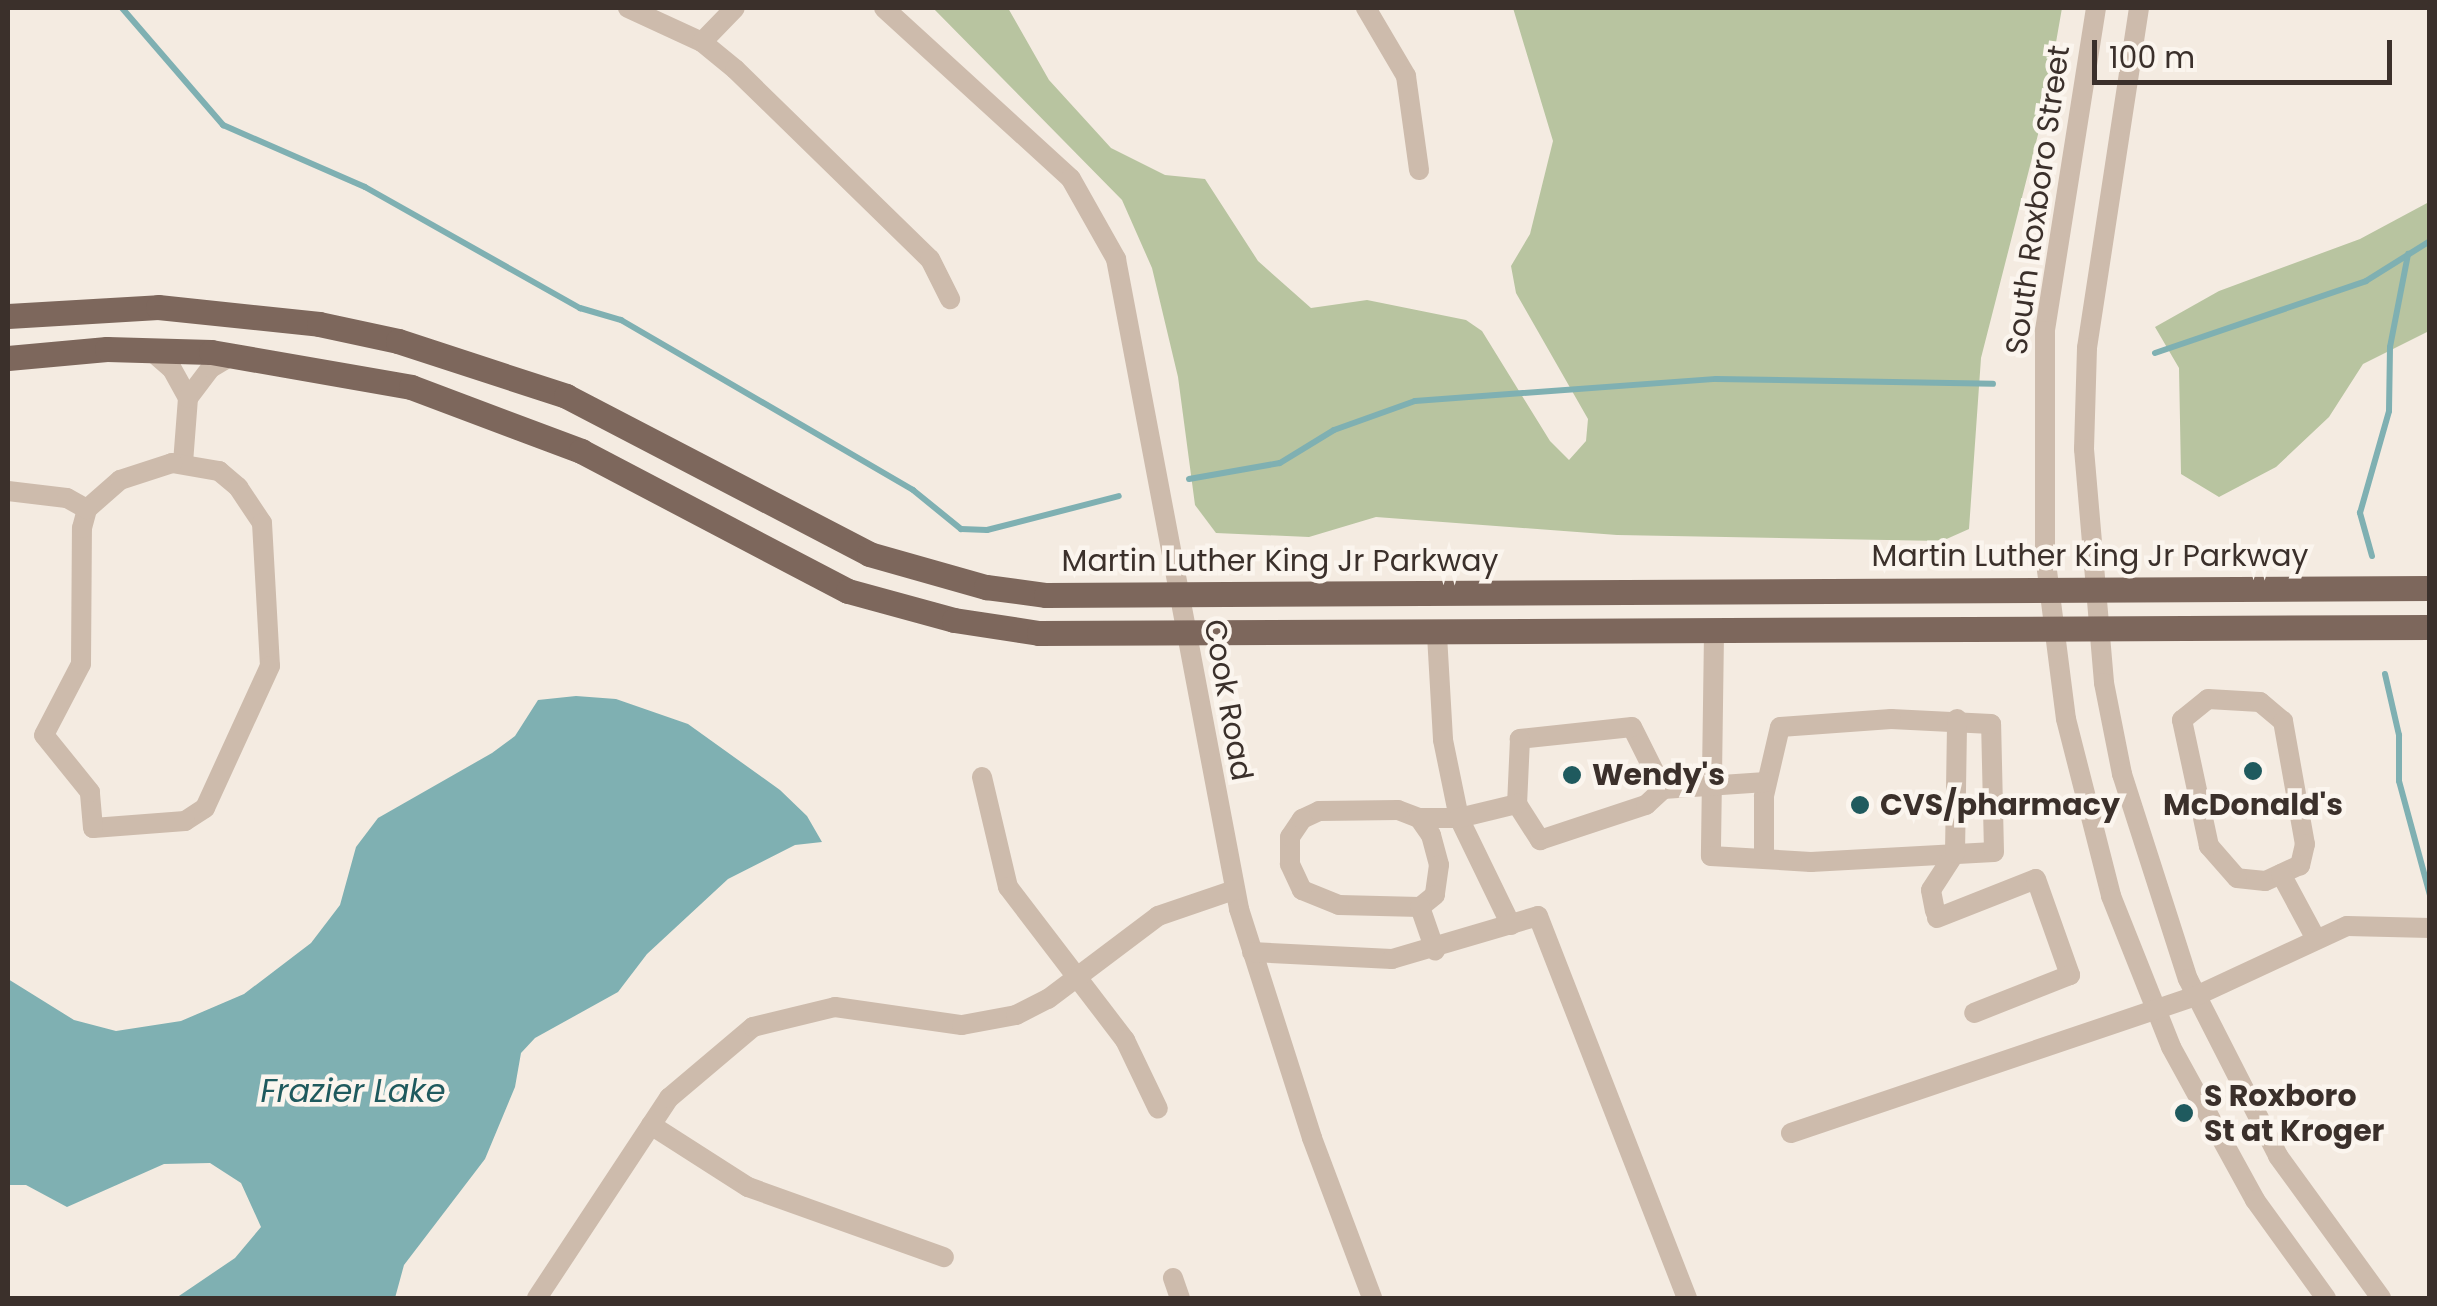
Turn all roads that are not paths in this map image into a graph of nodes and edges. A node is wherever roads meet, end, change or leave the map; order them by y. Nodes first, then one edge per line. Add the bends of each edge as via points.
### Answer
1 (628, 8) edge
2 (735, 8) edge
3 (884, 8) edge
4 (1366, 8) edge
5 (2096, 8) edge
6 (2139, 8) edge
7 (702, 42) junction
8 (1420, 170) dead end
9 (950, 300) dead end
10 (8, 316) edge
11 (150, 349) junction
12 (233, 355) junction
13 (8, 358) edge
14 (188, 398) junction
15 (182, 463) junction
16 (8, 492) edge
17 (87, 510) junction
18 (2430, 588) edge
19 (2047, 589) junction
20 (2094, 590) junction
21 (1179, 597) junction
22 (2430, 627) edge
23 (2098, 628) junction
24 (2051, 631) junction
25 (1714, 633) junction
26 (1437, 635) junction
27 (1186, 636) junction
28 (1957, 719) junction
29 (982, 777) dead end
30 (1712, 782) junction
31 (1766, 782) junction
32 (1663, 788) junction
33 (1517, 804) junction
34 (1419, 818) junction
35 (1459, 818) junction
36 (1955, 853) junction
37 (1764, 858) junction
38 (2282, 874) junction
39 (1234, 890) junction
40 (1420, 906) junction
41 (1511, 925) junction
42 (2430, 928) edge
43 (2316, 939) junction
44 (1435, 950) junction
45 (1252, 952) junction
46 (1077, 978) junction
47 (2196, 996) junction
48 (2156, 1010) junction
49 (1974, 1012) dead end
50 (1158, 1110) dead end
51 (651, 1125) junction
52 (1792, 1133) dead end
53 (944, 1258) dead end
54 (1173, 1278) dead end
55 (537, 1298) edge
56 (1180, 1298) edge
57 (1372, 1298) edge
58 (1687, 1298) edge
59 (2326, 1298) edge
60 (2380, 1298) edge

1 - 7 street
2 - 7 street
3 - 21 street, Cook Road via 1046,153 1102,230 1116,259 1145,386
4 - 8 street via 1406,76
5 - 19 street, South Roxboro Street via 2046,330
6 - 20 street via 2087,348 2084,449
7 - 9 street via 930,258
10 - 21 main road, Martin Luther King Jr Parkway via 174,308 319,324 398,341 566,396 869,554 986,587 1116,599
11 - 12 main road
11 - 13 main road
11 - 14 street via 172,369
12 - 14 street
12 - 27 main road via 356,374 498,416 623,471 803,572 893,604 1040,633
14 - 15 street
15 - 17 street via 147,467 120,480
15 - 17 street via 219,471 262,524 272,630 270,666 205,808 185,821 93,828 90,792 44,735 82,664 79,578
16 - 17 street via 68,498
18 - 20 main road, Martin Luther King Jr Parkway
19 - 20 main road, Martin Luther King Jr Parkway
19 - 21 main road, Martin Luther King Jr Parkway
19 - 24 street, South Roxboro Street
20 - 23 street
21 - 27 street, Cook Road
22 - 23 main road
23 - 24 main road
23 - 47 street via 2122,774
24 - 25 main road
24 - 48 street, South Roxboro Street via 2089,823
25 - 26 main road
25 - 30 street
26 - 27 main road
26 - 35 street via 1443,740
27 - 39 street, Cook Road
28 - 31 street via 1780,727
28 - 36 street
28 - 36 street via 1991,724 1996,798 1994,852
29 - 46 street via 1000,872
30 - 31 street
30 - 32 street
30 - 37 street via 1712,856
31 - 37 street
32 - 33 street via 1646,805 1553,838 1530,834
32 - 33 street via 1639,731 1571,728 1520,739
33 - 35 street
34 - 35 street
34 - 40 street via 1439,865 1435,895
34 - 40 street via 1398,810 1319,811 1302,818 1290,837 1290,864 1302,890 1318,901
35 - 41 street
36 - 37 street via 1811,862
36 - 49 street via 1931,890 1936,914 2036,879 2070,974
38 - 38 street via 2300,865 2306,844 2282,721 2260,702 2208,699 2182,720 2209,846 2237,878 2265,881
38 - 43 street
39 - 45 street, Cook Road
39 - 46 street via 1158,916
40 - 44 street
41 - 44 street
41 - 58 street via 1538,916
42 - 43 street via 2347,926
43 - 47 street
44 - 45 street via 1392,959
45 - 57 street, Cook Road
46 - 50 street via 1125,1040
46 - 51 street via 1016,1015 976,1024 835,1007 780,1015 725,1044 686,1079
47 - 48 street
47 - 60 street via 2278,1156
48 - 52 street
48 - 59 street, South Roxboro Street via 2216,1136
51 - 53 street via 748,1188
51 - 55 street
54 - 56 street

